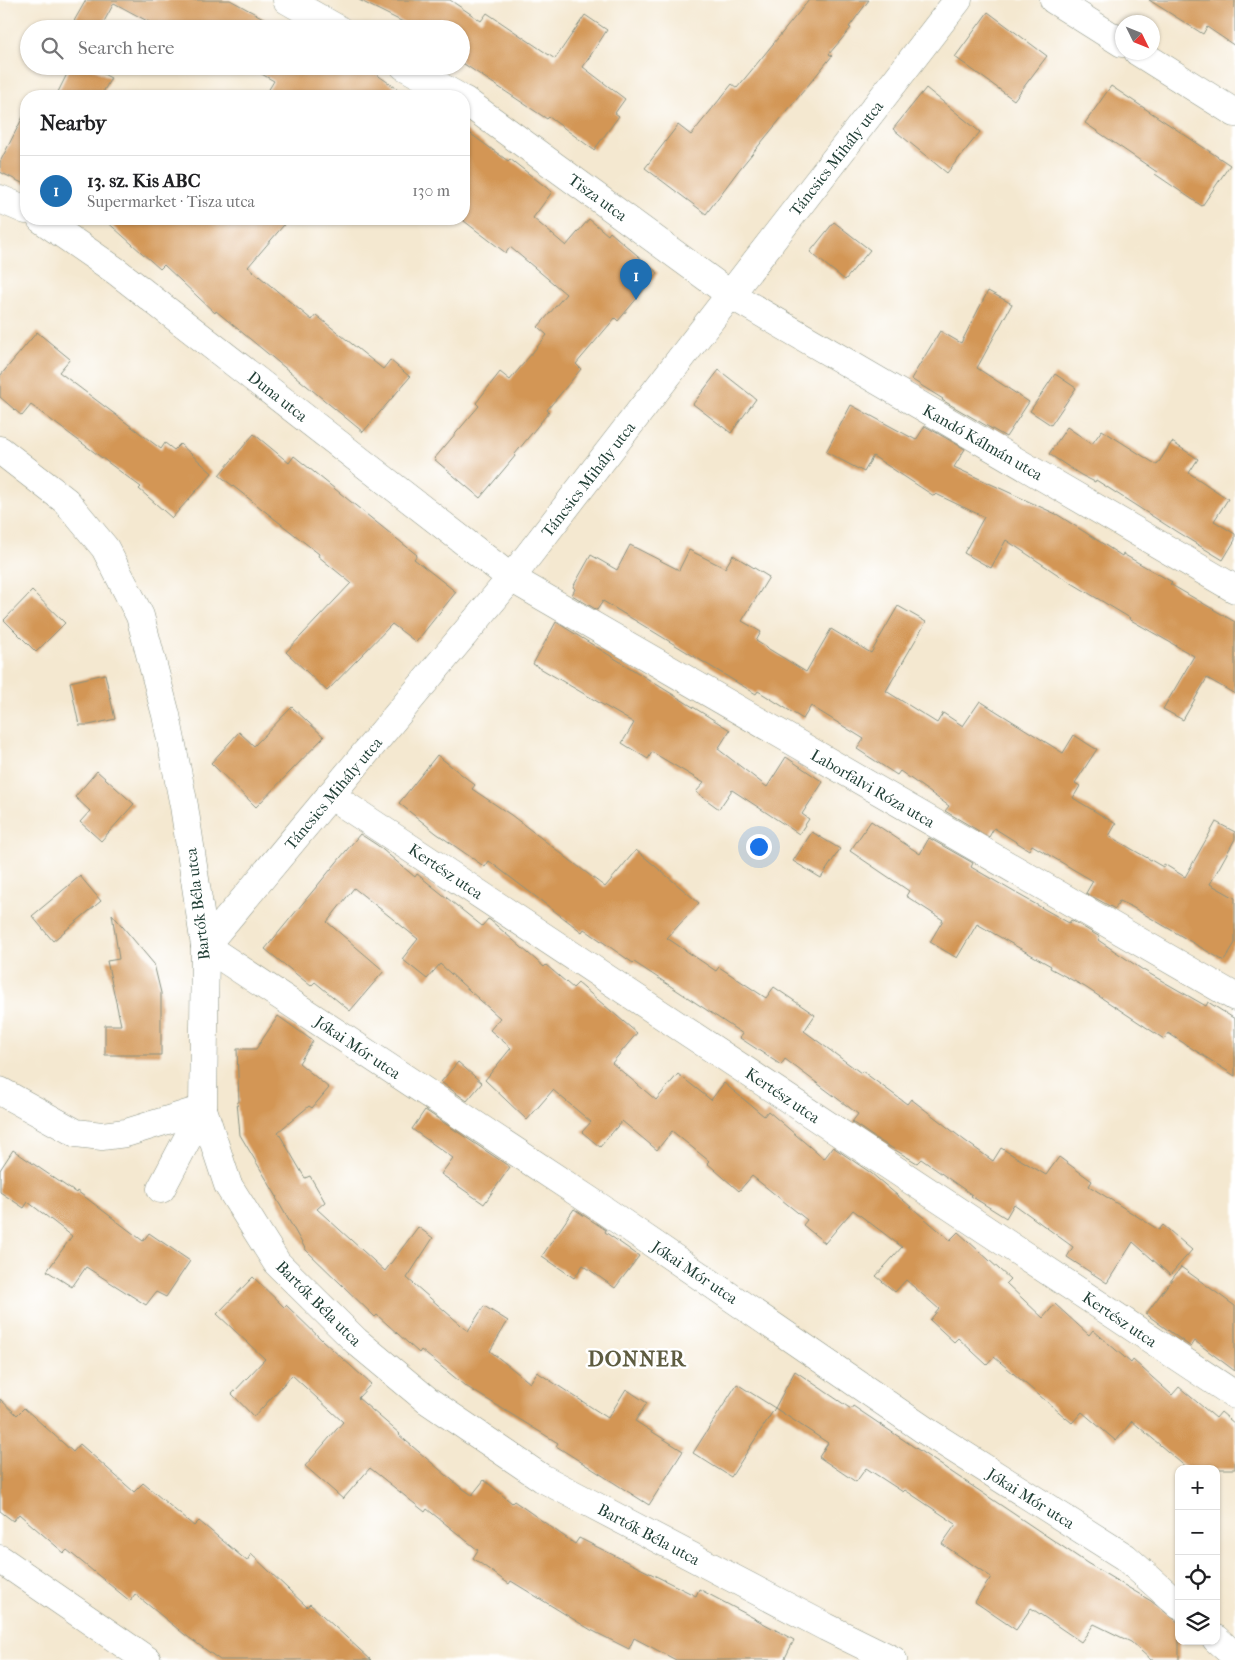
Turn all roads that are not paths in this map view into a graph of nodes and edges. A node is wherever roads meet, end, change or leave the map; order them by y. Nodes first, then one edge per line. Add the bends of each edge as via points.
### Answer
1 (287, 0) edge
2 (958, 0) edge
3 (1054, 0) edge
4 (322, 20) edge
5 (1115, 39) edge
6 (1151, 60) edge
7 (420, 75) edge
8 (446, 90) edge
9 (470, 104) edge
10 (1235, 113) edge
11 (0, 199) edge
12 (20, 207) edge
13 (50, 225) edge
14 (731, 295) junction
15 (0, 450) edge
16 (511, 578) junction
17 (1235, 589) edge
18 (330, 795) junction
19 (205, 946) junction
20 (1235, 997) edge
21 (0, 1091) edge
22 (203, 1109) junction
23 (161, 1189) dead end
24 (1235, 1395) edge
25 (0, 1559) edge
26 (1175, 1601) edge
27 (1220, 1643) edge
28 (1235, 1656) edge
29 (147, 1660) edge
30 (893, 1660) edge

1 - 4 street
2 - 14 street, Táncsics Mihály utca
3 - 5 street
6 - 10 street
7 - 8 street
9 - 14 street, Tisza utca
11 - 12 street
13 - 16 street, Duna utca via 116,271
14 - 16 street, Táncsics Mihály utca
14 - 17 street, Kandó Kálmán utca
15 - 19 street, Bartók Béla utca via 66,501 105,548 140,616 166,715 182,796
16 - 18 street, Táncsics Mihály utca
16 - 20 street, Laborfalvi Róza utca
18 - 19 street, Táncsics Mihály utca
18 - 24 street, Kertész utca
19 - 22 street, Bartók Béla utca
19 - 26 street, Jókai Mór utca via 601,1208 926,1431 1125,1557
21 - 22 street via 76,1133 102,1136 126,1133
22 - 23 street
22 - 30 street, Bartók Béla utca via 228,1185 277,1263 356,1342 427,1400 542,1478
25 - 29 street
27 - 28 street

